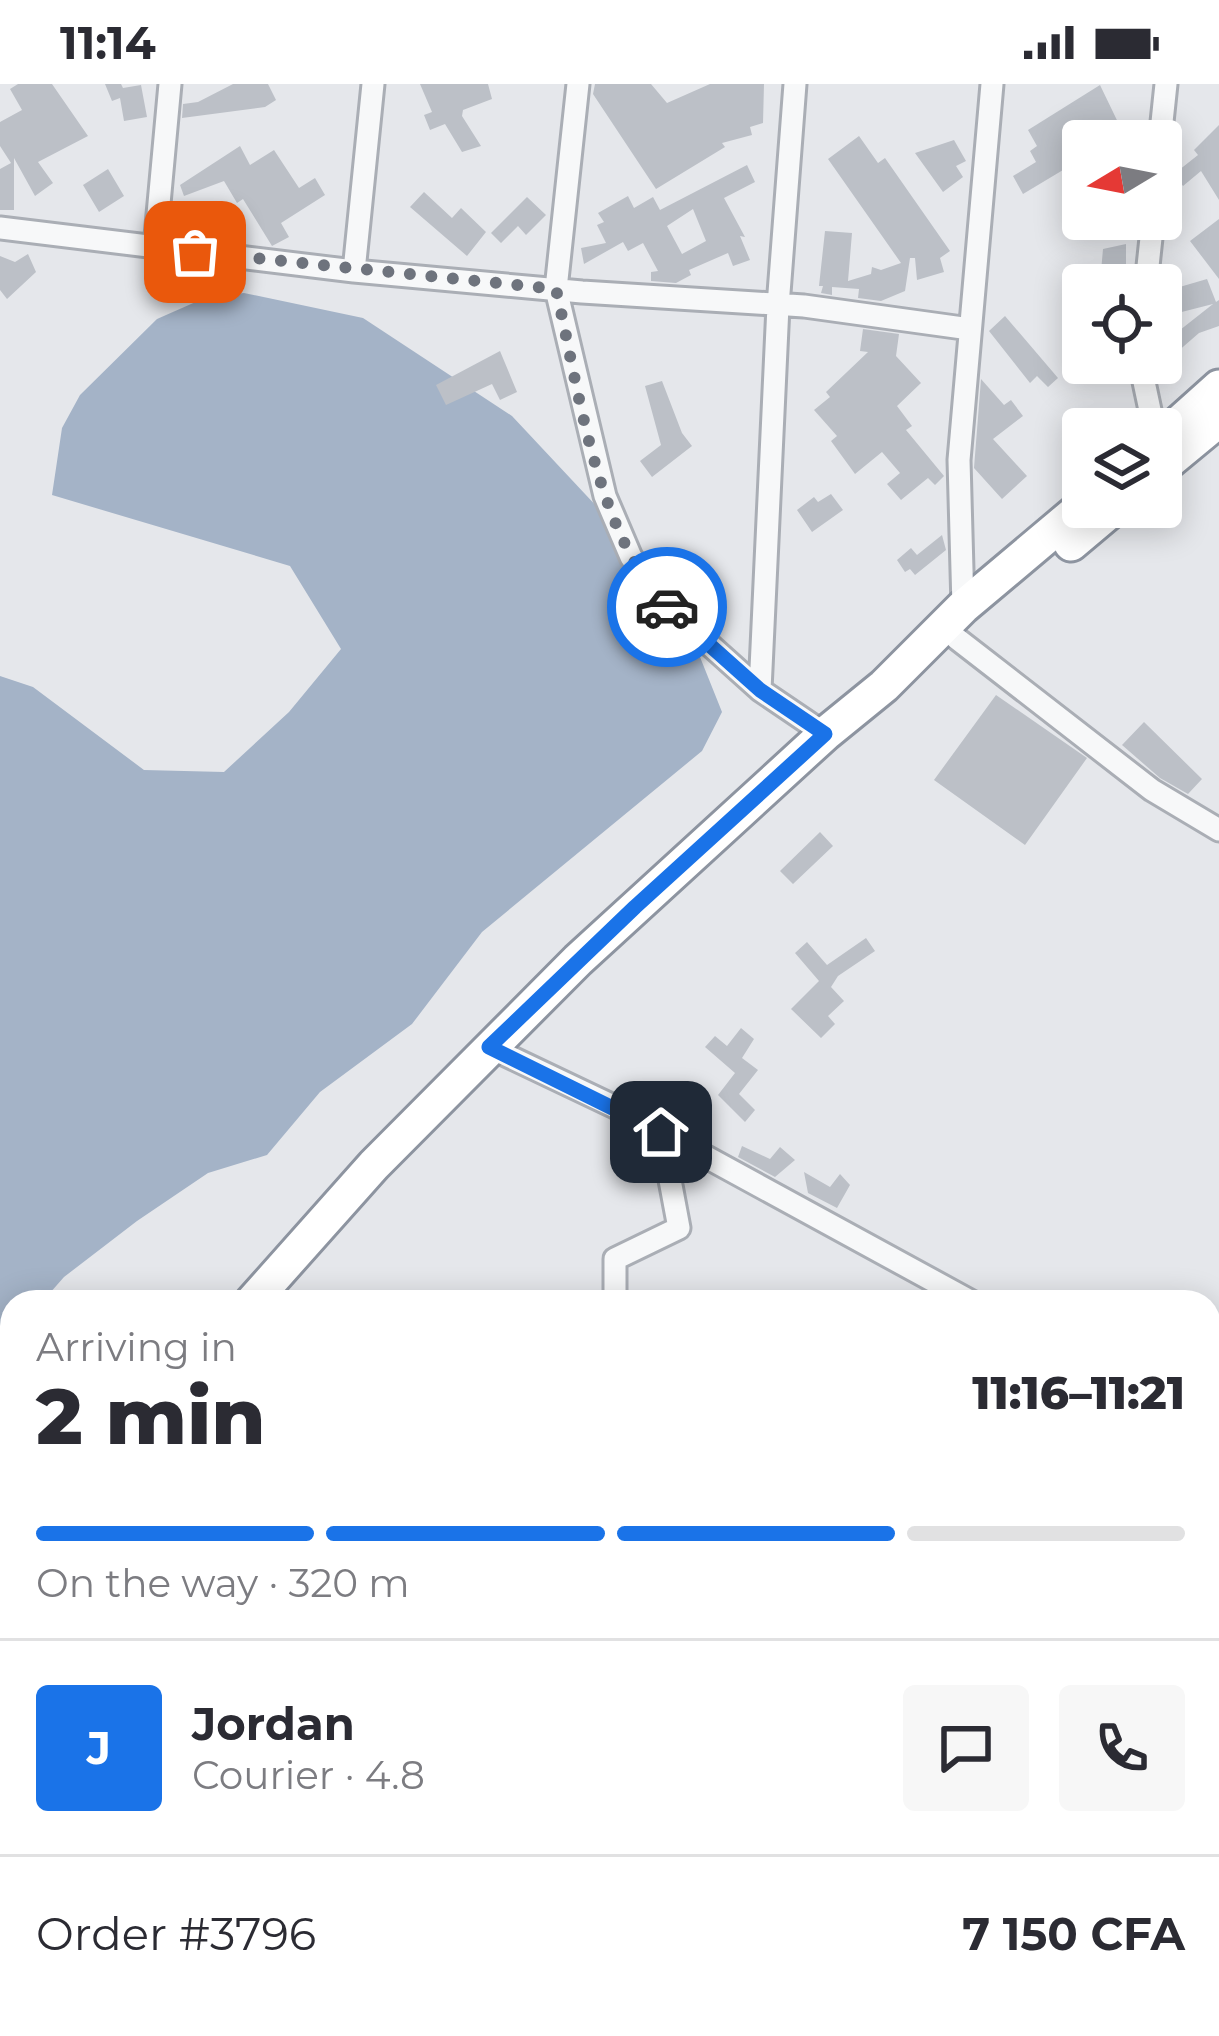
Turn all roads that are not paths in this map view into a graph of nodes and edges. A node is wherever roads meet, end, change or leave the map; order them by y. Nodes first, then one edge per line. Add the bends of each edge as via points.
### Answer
1 (170, 84) edge
2 (373, 84) edge
3 (578, 84) edge
4 (795, 84) edge
5 (992, 84) edge
6 (1166, 84) edge
7 (1162, 120) edge
8 (0, 228) edge
9 (155, 247) junction
10 (354, 271) junction
11 (556, 289) junction
12 (778, 306) junction
13 (970, 328) junction
14 (1219, 387) edge
15 (1219, 420) edge
16 (1182, 421) edge
17 (1182, 451) edge
18 (1062, 526) edge
19 (1086, 528) edge
20 (960, 623) junction
21 (760, 690) junction
22 (825, 734) junction
23 (1219, 830) edge
24 (489, 1047) junction
25 (661, 1132) junction
26 (263, 1290) edge
27 (615, 1290) edge
28 (950, 1290) edge

1 - 9 street
2 - 10 street
3 - 11 street
4 - 12 street
5 - 13 street
6 - 7 street
8 - 9 street
9 - 10 street
10 - 11 street
11 - 12 street
11 - 21 street via 618,532 663,603
12 - 13 street
12 - 21 street
13 - 20 street via 959,460
14 - 16 highway
15 - 17 highway
18 - 20 highway
19 - 20 highway
20 - 22 highway
20 - 23 street via 1152,790
21 - 22 street
22 - 24 highway
24 - 25 street
24 - 26 highway
25 - 27 street via 679,1228 616,1259
25 - 28 street

